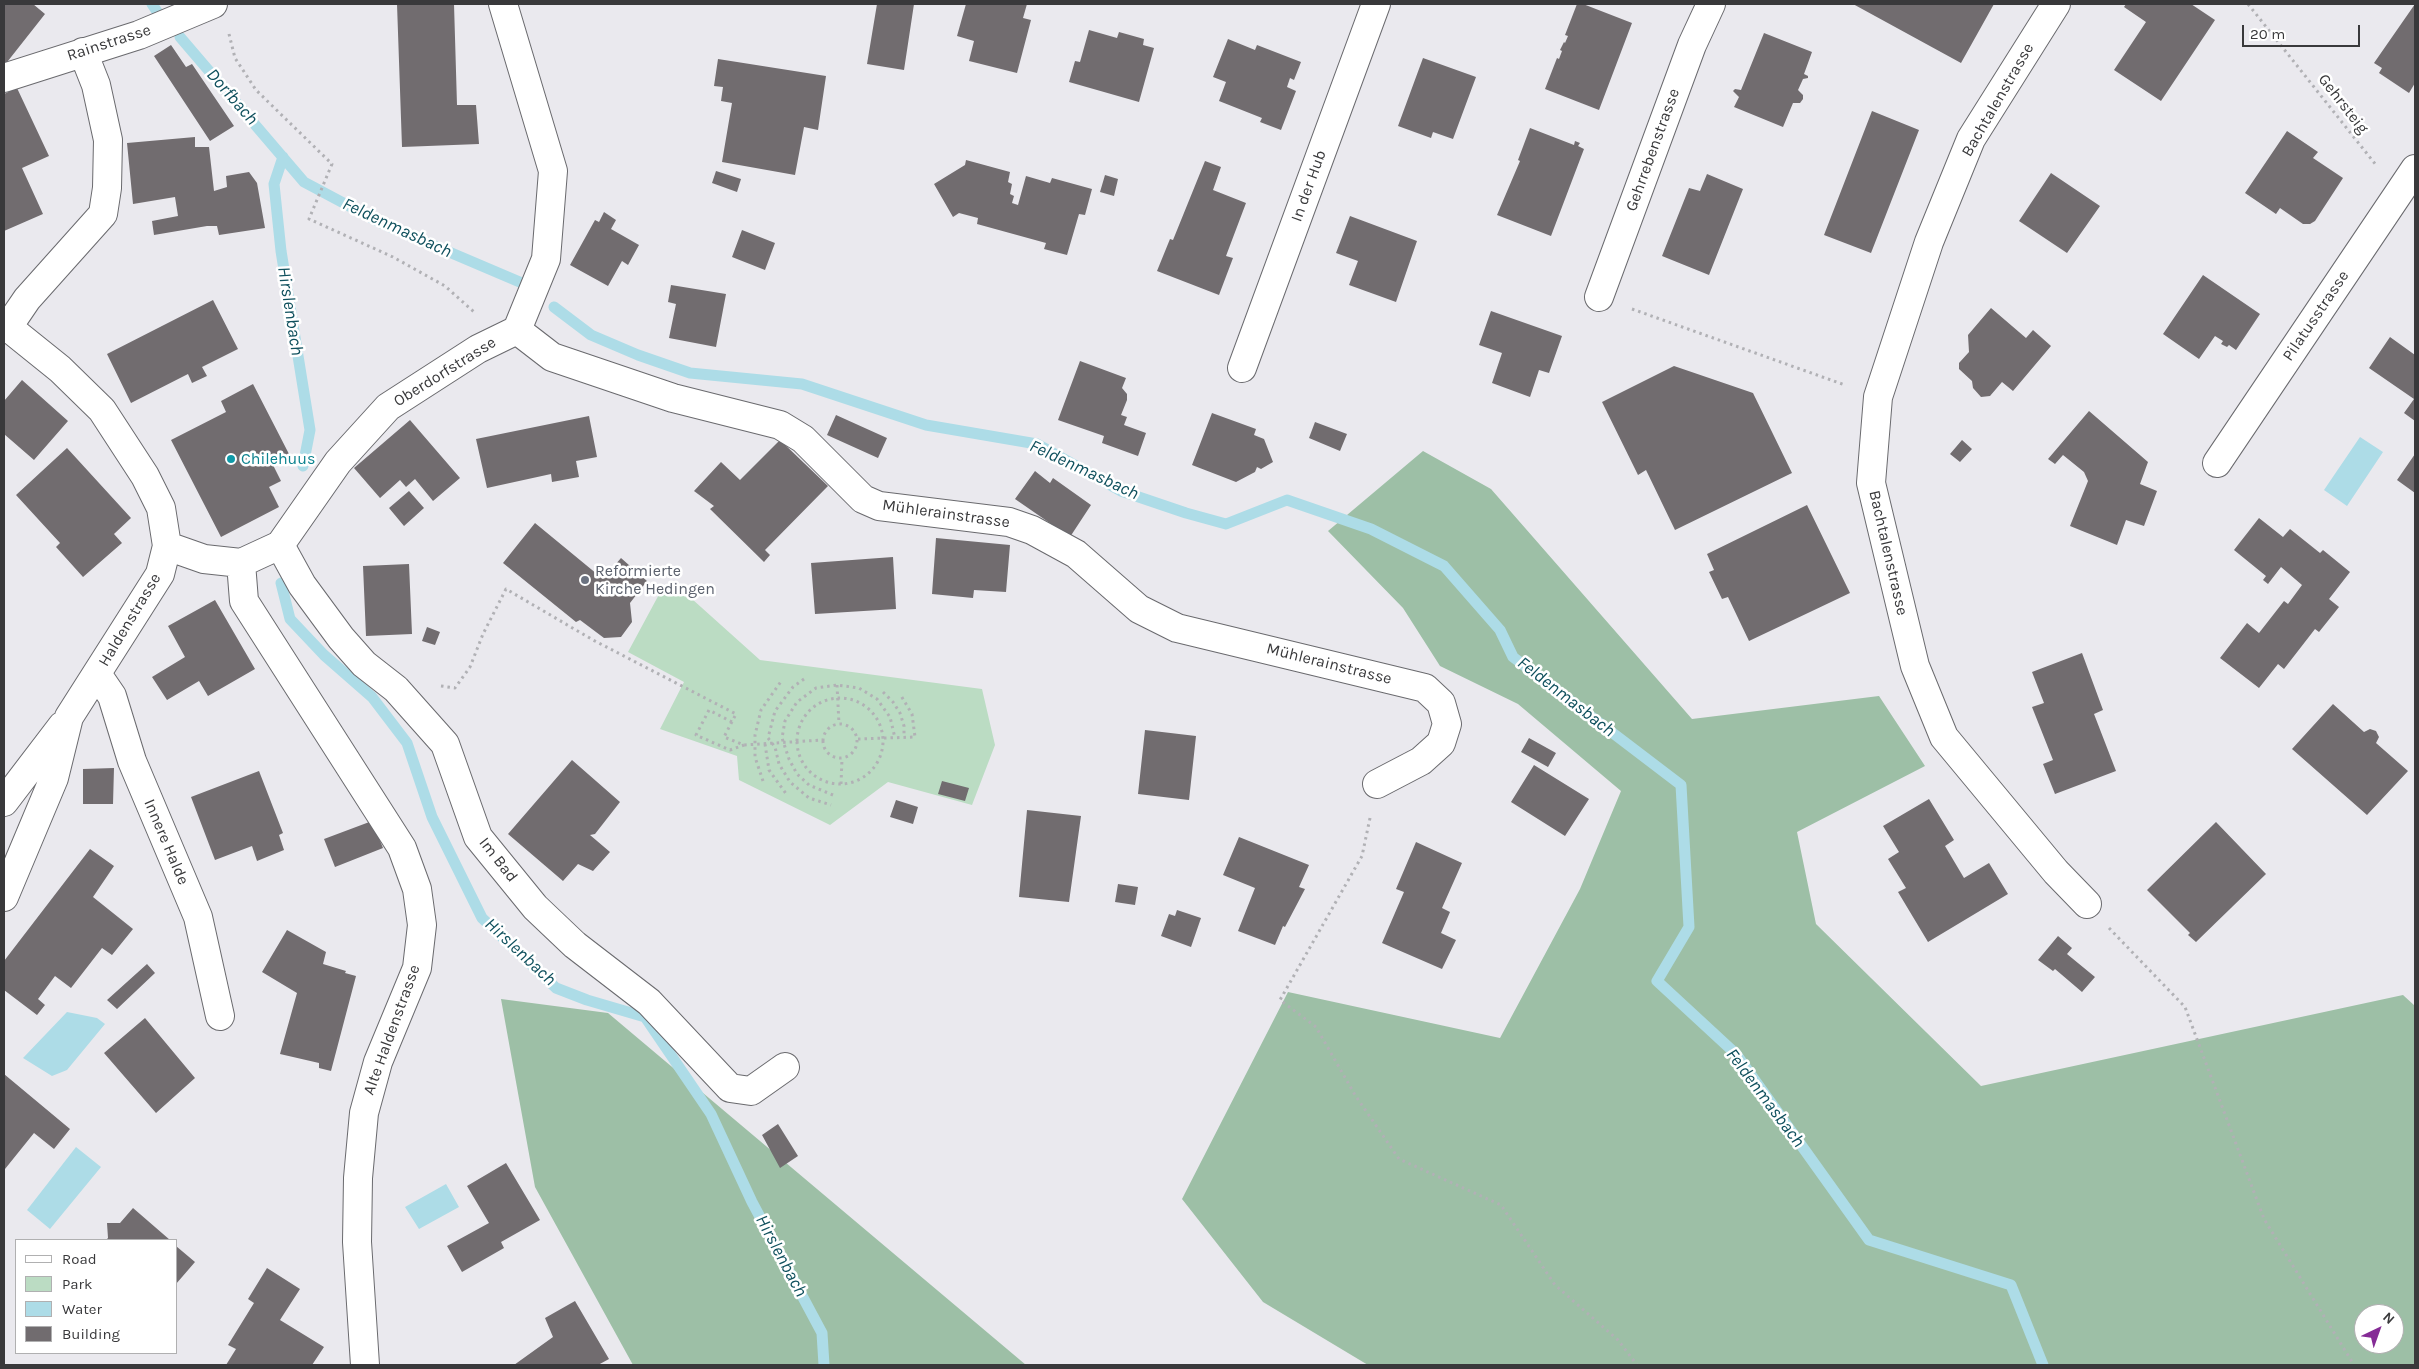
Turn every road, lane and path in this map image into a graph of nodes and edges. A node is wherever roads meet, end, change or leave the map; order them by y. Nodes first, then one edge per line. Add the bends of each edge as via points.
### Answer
1 (214, 4) edge
2 (503, 4) edge
3 (1376, 4) edge
4 (1711, 4) edge
5 (2056, 4) edge
6 (2248, 4) edge
7 (229, 32) dead end
8 (83, 52) junction
9 (4, 78) edge
10 (2415, 169) edge
11 (2398, 194) junction
12 (456, 295) dead end
13 (1599, 297) joint
14 (6, 326) edge
15 (517, 330) junction
16 (1242, 368) dead end
17 (1878, 397) junction
18 (2217, 463) dead end
19 (280, 545) junction
20 (167, 546) junction
21 (242, 563) junction
22 (97, 674) junction
23 (804, 679) dead end
24 (782, 680) dead end
25 (436, 685) dead end
26 (837, 685) junction
27 (884, 692) dead end
28 (900, 694) dead end
29 (838, 697) junction
30 (69, 717) junction
31 (732, 722) junction
32 (838, 724) junction
33 (904, 737) junction
34 (884, 738) junction
35 (895, 738) junction
36 (858, 739) junction
37 (822, 740) junction
38 (796, 742) junction
39 (784, 743) junction
40 (754, 744) junction
41 (765, 744) junction
42 (772, 744) junction
43 (744, 745) junction
44 (842, 759) junction
45 (763, 781) dead end
46 (841, 784) junction
47 (1378, 784) joint
48 (788, 795) dead end
49 (833, 795) dead end
50 (4, 802) edge
51 (831, 805) dead end
52 (4, 897) edge
53 (2086, 904) joint
54 (220, 1016) dead end
55 (785, 1067) dead end
56 (365, 1365) edge
57 (1637, 1365) edge
58 (2354, 1365) edge

1 - 8 street, Rainstrasse via 139,36
2 - 15 street via 553,171 546,259
3 - 16 street, In der Hub
4 - 13 street, Gehrrebenstrasse via 1692,45
5 - 17 street, Bachtalenstrasse via 1971,139 1929,242
6 - 11 path, Gehrsteig
7 - 12 path via 235,58 256,90 332,164 309,219 393,257
8 - 9 street, Rainstrasse
8 - 14 street via 96,86 108,140 103,214
10 - 11 street, Pilatusstrasse
11 - 18 street, Pilatusstrasse
13 - 17 path
14 - 20 street, Haldenstrasse via 60,369 102,410 145,476 161,508
15 - 19 street, Oberdorfstrasse via 478,349 388,408 338,462
15 - 47 street, Mühlerainstrasse via 552,357 673,398 780,425 803,439 863,499 879,506 1010,522 1032,530 1076,554 1139,609 1178,628 1425,688 1441,703 1447,724 1442,743 1421,761
17 - 53 street, Bachtalenstrasse via 1871,483 1914,666 1944,737
19 - 21 street, Oberdorfstrasse
19 - 55 street, Im Bad via 302,584 341,638 364,664 396,690 445,744 478,837 535,907 575,945 649,1002 730,1088 751,1091
20 - 21 street via 204,559
20 - 22 street, Haldenstrasse via 160,574
21 - 56 street, Alte Haldenstrasse via 244,600 402,848 417,890 422,925 417,968 378,1062 364,1113 357,1242
22 - 30 street, Haldenstrasse
22 - 54 street, Innere Halde via 112,696 132,761 198,917
23 - 42 path via 793,687 775,711 768,738
24 - 40 path via 762,710
25 - 31 path via 455,688 470,667 506,589 593,640 736,714
26 - 29 path
26 - 35 path via 859,688 877,700 890,717
26 - 39 path via 816,688 797,702 784,721
27 - 33 path via 900,713
28 - 33 path via 915,726 915,737
29 - 32 path
29 - 34 path via 855,700 870,708 880,722
29 - 38 path via 822,701 808,711 799,725
30 - 50 street
30 - 52 street, Haldenstrasse via 54,778
31 - 43 path via 724,737
31 - 43 path via 708,710 696,734 730,750
32 - 36 path via 847,725
32 - 37 path via 825,732
33 - 35 path
34 - 35 path
34 - 36 path
34 - 46 path via 876,766 855,782
36 - 44 path via 851,755
37 - 38 path
37 - 44 path via 824,750 831,757
38 - 39 path
38 - 46 path via 806,768 828,782
39 - 42 path
39 - 49 path via 797,774 809,785
40 - 41 path
40 - 43 path
40 - 45 path
41 - 42 path
41 - 48 path via 769,770
42 - 51 path via 790,782 809,798
44 - 46 path
47 - 57 path via 1362,856 1280,1000 1316,1026 1355,1095 1399,1159 1501,1205 1555,1285 1618,1340
53 - 58 path via 2184,1007 2264,1219

